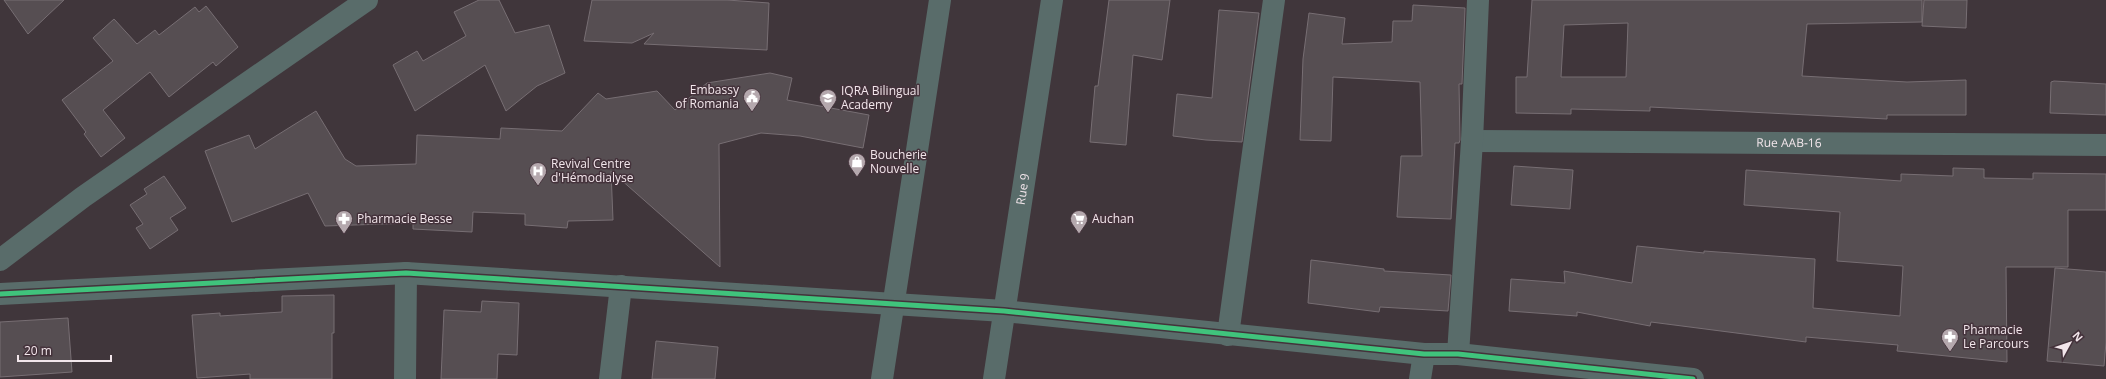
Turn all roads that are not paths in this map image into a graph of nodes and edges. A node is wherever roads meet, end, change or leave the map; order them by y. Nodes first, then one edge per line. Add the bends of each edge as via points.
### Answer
1 (367, 0) edge
2 (940, 0) edge
3 (1052, 0) edge
4 (1274, 0) edge
5 (1478, 0) edge
6 (1472, 141) junction
7 (2106, 145) edge
8 (0, 260) edge
9 (406, 273) junction
10 (621, 286) junction
11 (0, 294) edge
12 (893, 304) junction
13 (1004, 311) junction
14 (1228, 335) junction
15 (1424, 354) junction
16 (1458, 354) junction
17 (1629, 375) edge
18 (405, 379) edge
19 (610, 379) edge
20 (882, 379) edge
21 (994, 379) edge
22 (1420, 379) edge
23 (1693, 379) edge

1 - 8 street via 83,197
2 - 12 street
3 - 13 street, Rue 9
4 - 14 street
5 - 6 street
6 - 7 street, Rue AAB-16
6 - 16 street
9 - 10 street
9 - 11 street
9 - 18 street
10 - 12 street
10 - 19 street
12 - 13 street
12 - 20 street
13 - 14 street
13 - 21 street, Rue 9
14 - 15 street
15 - 16 street
15 - 22 street
16 - 17 street
17 - 23 street

